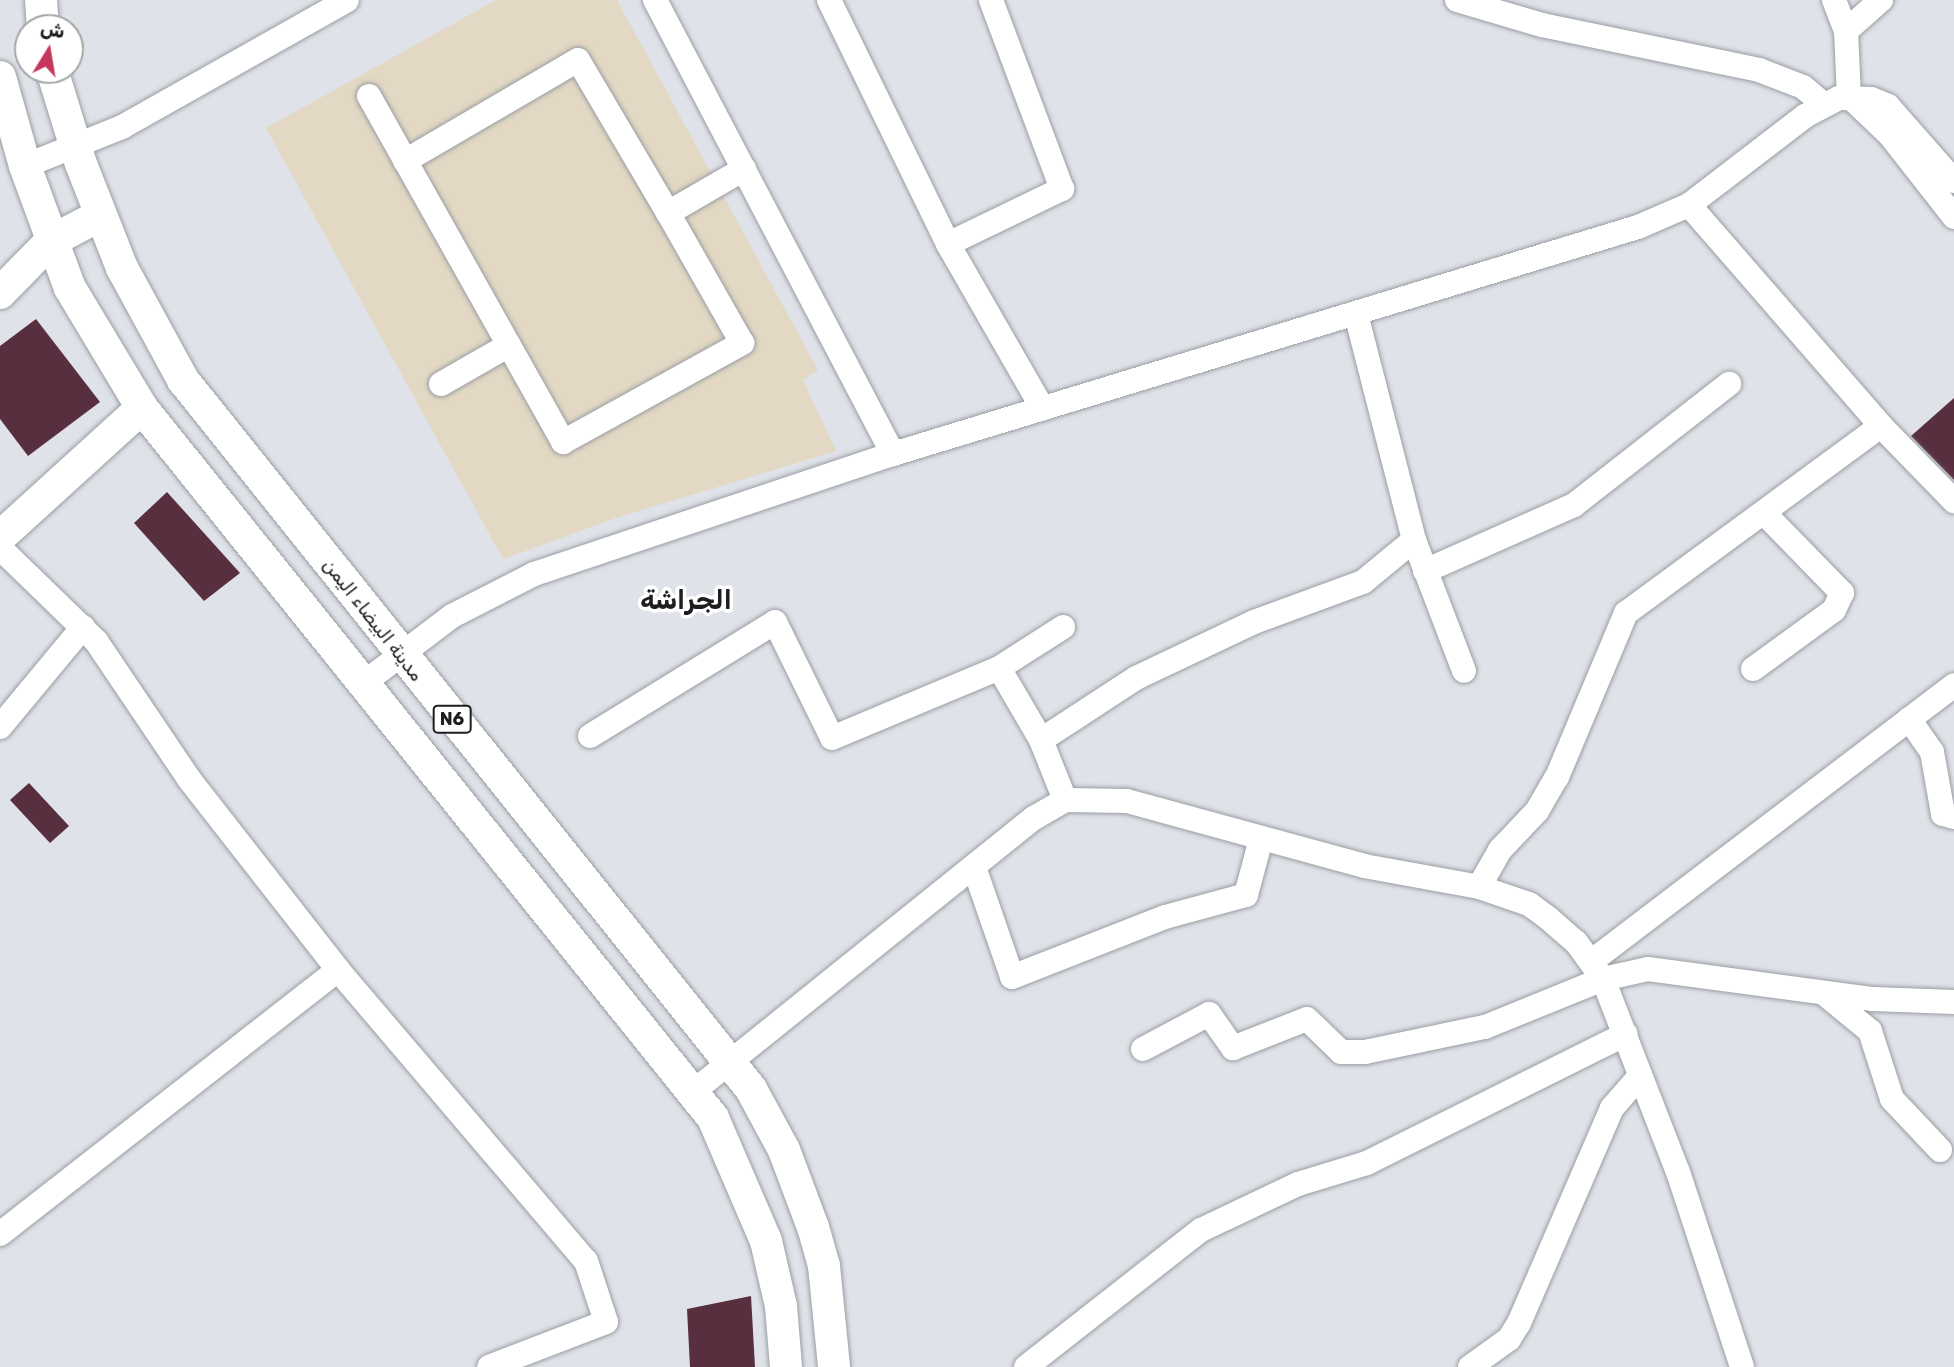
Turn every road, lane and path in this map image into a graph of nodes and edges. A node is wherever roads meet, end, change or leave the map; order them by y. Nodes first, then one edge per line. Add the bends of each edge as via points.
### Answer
1 (347, 0) edge
2 (655, 0) edge
3 (828, 0) edge
4 (991, 0) edge
5 (1457, 0) edge
6 (1833, 0) edge
7 (1881, 0) edge
8 (1846, 31) junction
9 (0, 77) edge
10 (56, 84) edge
11 (369, 96) dead end
12 (1849, 96) junction
13 (1823, 104) junction
14 (76, 147) junction
15 (405, 161) junction
16 (25, 166) junction
17 (744, 169) junction
18 (1954, 181) edge
19 (1689, 205) junction
20 (668, 213) junction
21 (100, 215) junction
22 (1954, 217) edge
23 (51, 241) junction
24 (948, 244) junction
25 (0, 293) edge
26 (1356, 314) junction
27 (509, 345) junction
28 (441, 384) dead end
29 (1729, 384) dead end
30 (142, 408) junction
31 (1044, 409) junction
32 (1881, 426) junction
33 (893, 454) junction
34 (1954, 501) edge
35 (1766, 515) junction
36 (0, 537) edge
37 (1414, 540) junction
38 (0, 548) edge
39 (1425, 572) junction
40 (1063, 626) dead end
41 (83, 627) junction
42 (398, 654) junction
43 (999, 668) junction
44 (1752, 669) dead end
45 (1464, 671) dead end
46 (365, 682) junction
47 (1954, 685) edge
48 (1909, 719) junction
49 (0, 727) edge
50 (590, 736) dead end
51 (1041, 740) junction
52 (1065, 800) junction
53 (1954, 817) edge
54 (1261, 839) junction
55 (974, 867) junction
56 (1479, 887) junction
57 (338, 970) junction
58 (1597, 970) junction
59 (1819, 991) junction
60 (1954, 1002) edge
61 (1626, 1034) junction
62 (1143, 1049) dead end
63 (734, 1064) junction
64 (1640, 1076) junction
65 (695, 1091) junction
66 (1940, 1150) dead end
67 (0, 1234) edge
68 (489, 1367) edge
69 (786, 1367) edge
70 (834, 1367) edge
71 (1026, 1367) edge
72 (1470, 1367) edge
73 (1742, 1367) edge

1 - 14 street
2 - 17 street
3 - 24 street
4 - 24 street via 1062,189
5 - 13 street via 1542,25 1759,70 1803,87
6 - 8 street
7 - 8 street
8 - 12 street
9 - 16 main road, N6
10 - 14 main road, مدينة البيضاء اليمن / N6
11 - 15 street
12 - 13 street
12 - 18 street via 1871,99 1905,120
12 - 22 street via 1890,135
13 - 19 street
14 - 16 street
14 - 21 main road, مدينة البيضاء اليمن / N6
15 - 20 street via 578,60
15 - 27 street
16 - 23 main road, N6
17 - 20 street
17 - 33 street
19 - 26 street via 1608,238
19 - 32 street
20 - 27 street via 742,343 563,442
21 - 23 main road
21 - 42 main road, مدينة البيضاء اليمن / N6 via 122,268 183,380
23 - 25 main road
23 - 30 main road, N6 via 70,288
24 - 31 street
26 - 31 street
26 - 37 street
27 - 28 street
29 - 39 street via 1574,505
30 - 36 main road
30 - 46 main road, N6
31 - 33 street
32 - 34 street
32 - 35 street
33 - 42 street via 534,574 452,616
35 - 44 street via 1842,593 1834,610
35 - 56 street via 1626,613 1557,777 1537,811 1496,856
37 - 39 street
37 - 51 street via 1363,582 1254,622 1136,678
38 - 41 street
39 - 45 street
40 - 43 street
41 - 49 street
41 - 57 street via 188,779
42 - 46 street
42 - 63 main road, مدينة البيضاء اليمن / N6
43 - 50 street via 832,738 775,622
43 - 51 street
46 - 65 main road, N6
47 - 48 street
48 - 53 street via 1932,752 1943,814
48 - 58 street
51 - 52 street
52 - 54 street via 1127,801
52 - 55 street
54 - 55 street via 1247,895 1165,917 1012,977
54 - 56 street via 1364,866
55 - 63 street
56 - 58 street via 1529,904
57 - 67 street
57 - 68 street via 568,1236 595,1278 606,1322
58 - 59 street via 1668,970
58 - 61 street
58 - 62 street via 1485,1027 1365,1052 1341,1052 1307,1019 1233,1048 1209,1014
59 - 60 street
59 - 66 street via 1870,1031 1892,1099
61 - 64 street
61 - 71 street via 1367,1163 1298,1184 1201,1230
63 - 65 street
63 - 70 main road, مدينة البيضاء اليمن / N6 via 784,1150 810,1216 824,1266
64 - 72 street via 1612,1108 1519,1323 1509,1339
64 - 73 street
65 - 69 main road, N6 via 757,1210 781,1306

